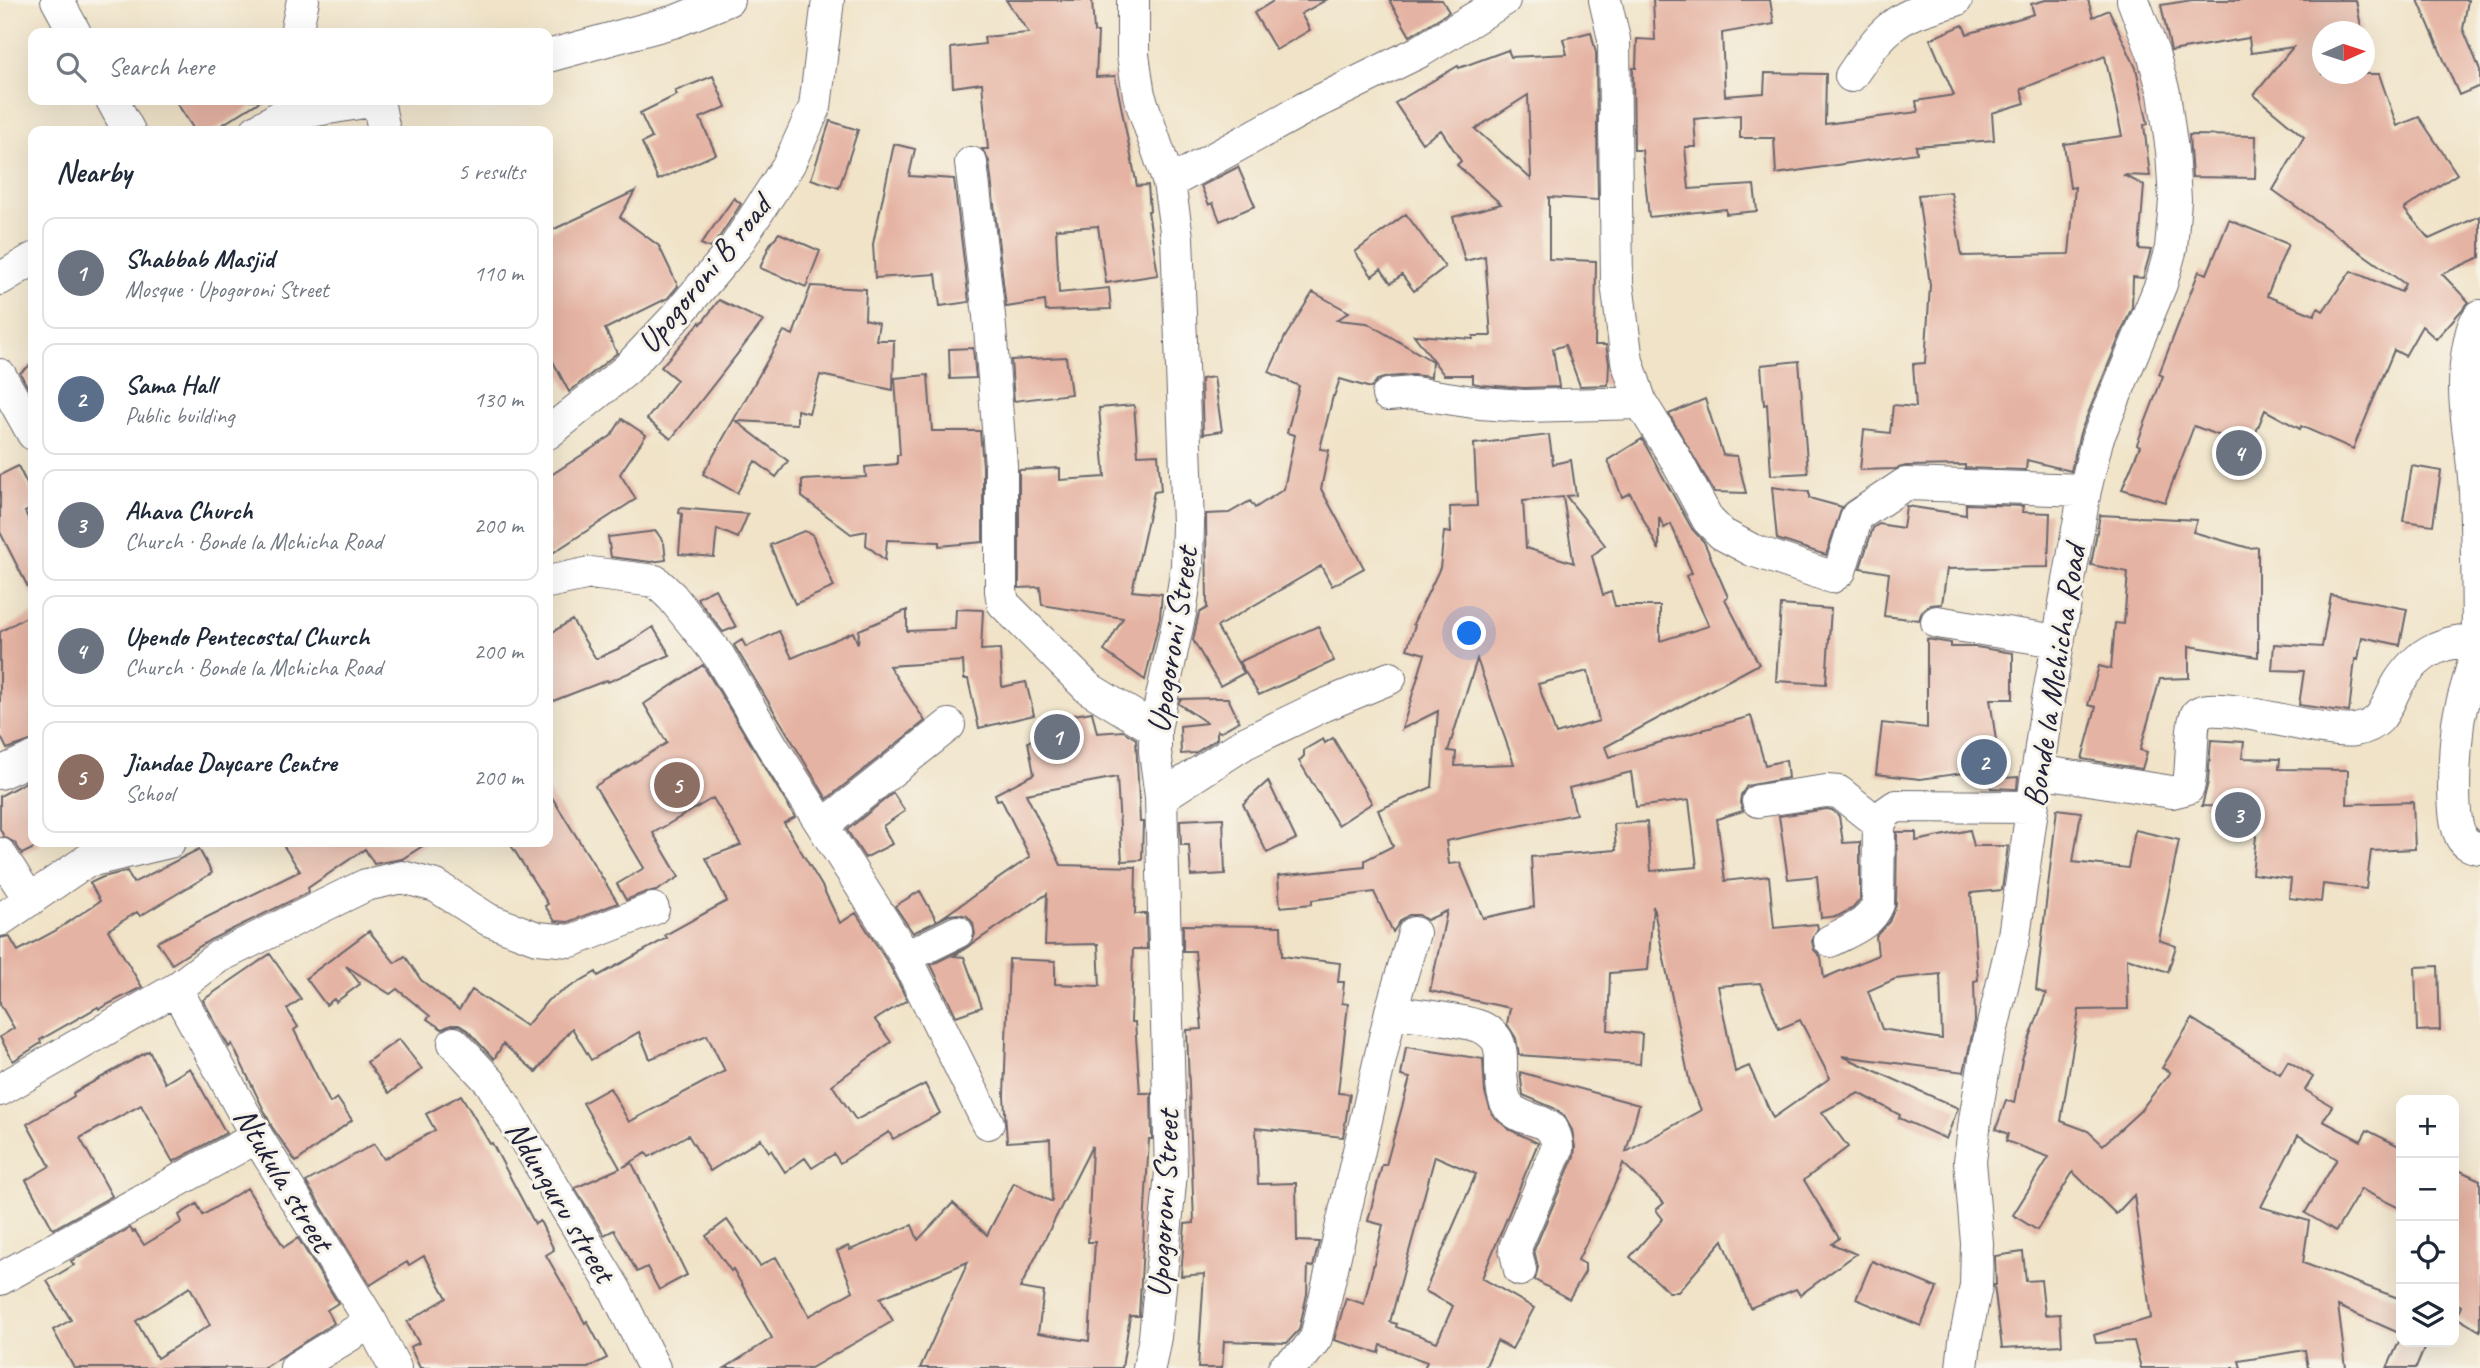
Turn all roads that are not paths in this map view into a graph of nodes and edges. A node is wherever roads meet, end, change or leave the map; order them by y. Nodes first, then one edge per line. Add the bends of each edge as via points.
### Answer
1 (57, 0) edge
2 (303, 0) edge
3 (729, 0) edge
4 (828, 0) edge
5 (1504, 0) edge
6 (1605, 0) edge
7 (1956, 0) edge
8 (2133, 0) edge
9 (1135, 1) edge
10 (72, 28) edge
11 (297, 28) edge
12 (553, 55) edge
13 (1851, 76) dead end
14 (115, 105) edge
15 (344, 105) edge
16 (378, 105) edge
17 (273, 116) edge
18 (126, 126) edge
19 (383, 126) edge
20 (971, 163) dead end
21 (1169, 183) junction
22 (28, 262) edge
23 (0, 279) edge
24 (2480, 316) edge
25 (0, 375) edge
26 (1388, 395) dead end
27 (1641, 403) junction
28 (28, 425) edge
29 (553, 429) edge
30 (2085, 489) junction
31 (553, 581) edge
32 (1937, 622) dead end
33 (2479, 640) edge
34 (2057, 641) junction
35 (1390, 678) dead end
36 (949, 725) dead end
37 (1155, 729) junction
38 (28, 760) edge
39 (2037, 771) junction
40 (0, 774) edge
41 (1161, 797) junction
42 (1758, 801) dead end
43 (2032, 807) junction
44 (1879, 824) junction
45 (824, 825) junction
46 (107, 847) edge
47 (148, 847) edge
48 (2480, 848) edge
49 (0, 854) edge
50 (85, 862) junction
51 (30, 900) junction
52 (653, 909) dead end
53 (0, 920) edge
54 (957, 932) dead end
55 (1414, 933) dead end
56 (1830, 941) dead end
57 (906, 957) junction
58 (176, 989) junction
59 (1391, 1011) junction
60 (454, 1043) dead end
61 (0, 1090) edge
62 (988, 1123) dead end
63 (257, 1137) junction
64 (1520, 1270) dead end
65 (0, 1279) edge
66 (371, 1322) junction
67 (296, 1368) edge
68 (395, 1368) edge
69 (654, 1368) edge
70 (1149, 1368) edge
71 (1284, 1368) edge
72 (1962, 1368) edge

1 - 10 street
2 - 11 street
3 - 12 street via 676,21
4 - 29 street, Upogoroni B road via 815,107 782,174 735,247 674,319 626,370
5 - 21 street via 1419,51
6 - 27 street via 1614,39 1617,283 1627,361
7 - 13 street via 1917,11 1894,24
8 - 30 street, Bonde la Mchicha Road via 2164,93 2175,200 2171,248 2161,285 2097,440
9 - 21 street, Upogoroni Street via 1133,55 1139,95
14 - 18 street
15 - 17 street
16 - 19 street
20 - 37 street via 1001,465 1003,603 1088,688
21 - 37 street, Upogoroni Street via 1177,237 1187,566
22 - 23 street
24 - 33 street via 2465,365 2467,436 2475,489
25 - 28 street
26 - 27 street via 1414,393 1524,406
27 - 30 street via 1708,520 1722,534 1752,550 1832,577 1840,571 1857,516 1905,484
30 - 34 street, Bonde la Mchicha Road
31 - 45 street via 590,573 654,582 672,597 719,656
32 - 34 street
33 - 39 street via 2440,645 2424,654 2400,681 2382,717 2369,727 2326,729 2225,709 2197,714 2188,788 2172,792
33 - 48 street via 2458,724 2455,793 2460,836
34 - 39 street, Bonde la Mchicha Road
35 - 41 street via 1245,743
36 - 45 street
37 - 41 street, Upogoroni Street
38 - 40 street
39 - 43 street, Bonde la Mchicha Road
41 - 70 street, Upogoroni Street via 1171,1173
42 - 44 street via 1839,792
43 - 44 street via 1896,806
43 - 72 street, Bonde la Mchicha Road via 2014,936 1975,1119 1970,1161 1978,1244 1976,1286
44 - 56 street via 1878,904 1870,920
45 - 57 street
46 - 50 street
47 - 50 street
49 - 51 street
50 - 51 street
51 - 53 street
52 - 58 street via 571,941 537,938 489,920 436,886 402,877 366,885 309,911 218,957
54 - 57 street
55 - 59 street
57 - 62 street
58 - 61 street
58 - 63 street, Ntukula street
59 - 64 street via 1483,1027 1501,1049 1505,1102 1511,1110 1542,1122 1557,1138 1557,1149 1515,1248
59 - 71 street via 1316,1338
60 - 69 street, Ndunguru street via 491,1083 616,1291
63 - 65 street
63 - 66 street, Ntukula street
66 - 67 street
66 - 68 street, Ntukula street

